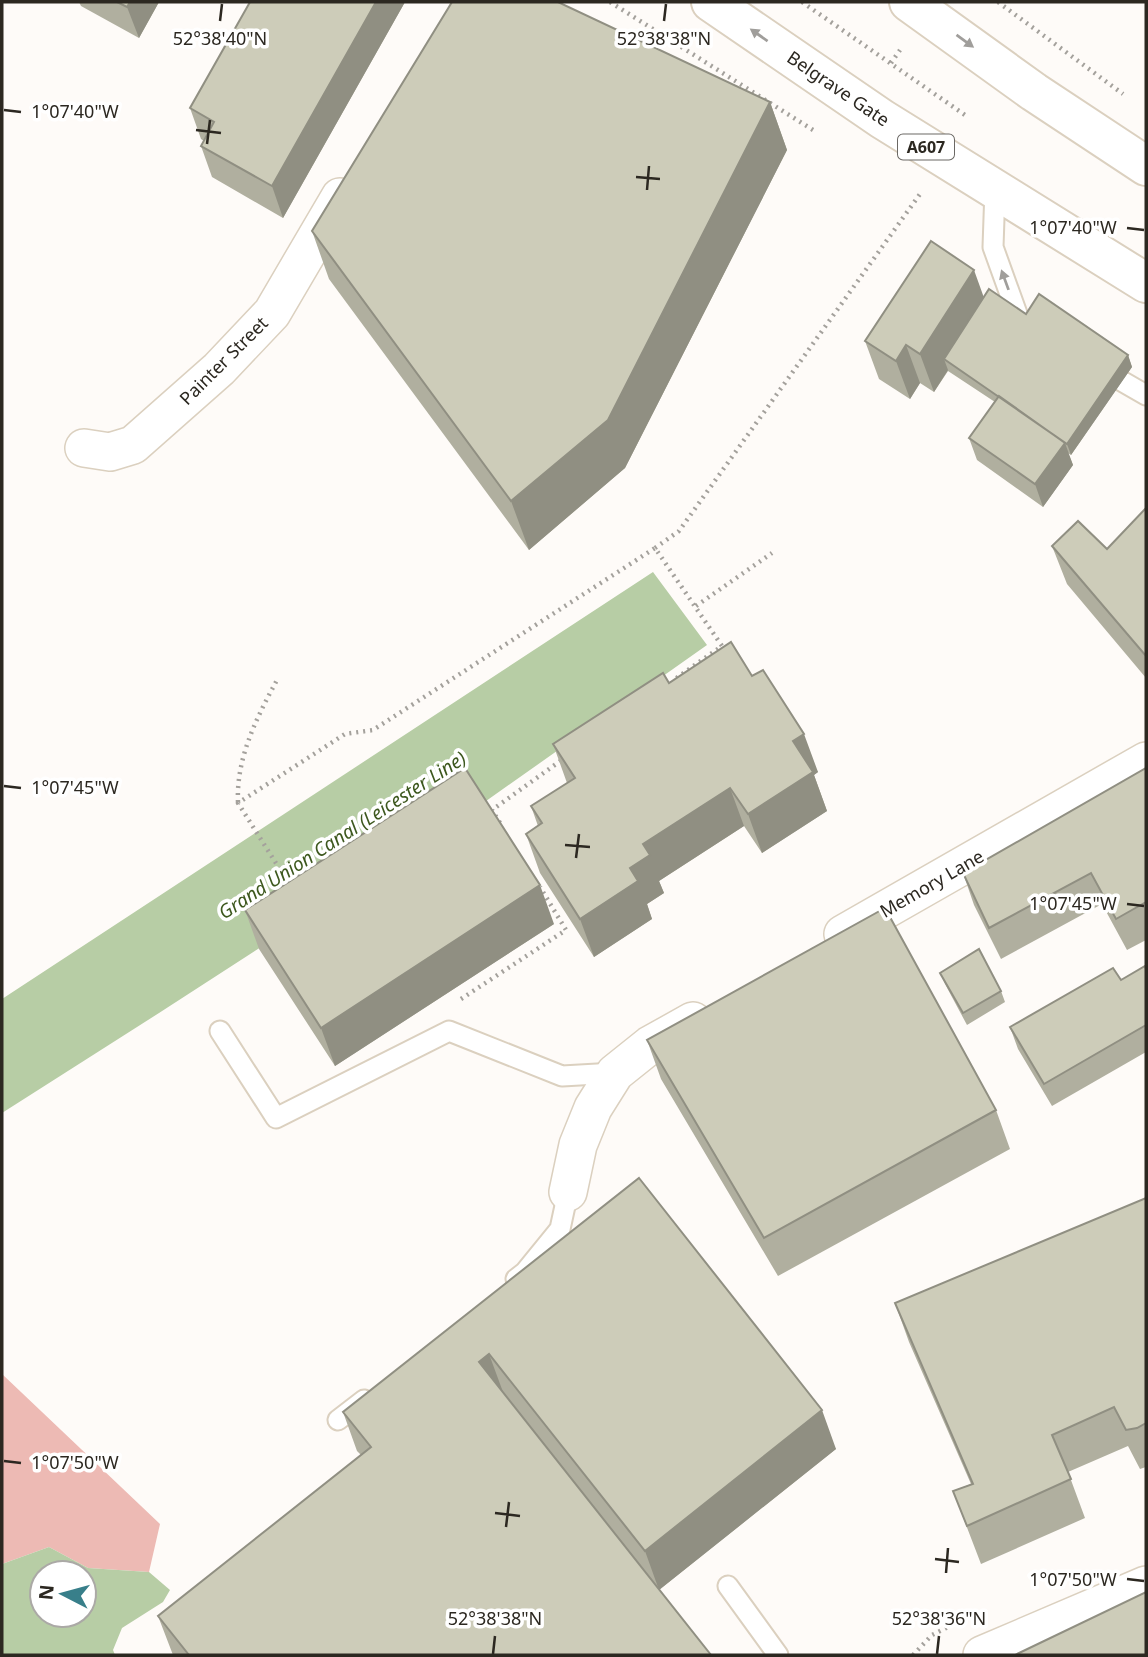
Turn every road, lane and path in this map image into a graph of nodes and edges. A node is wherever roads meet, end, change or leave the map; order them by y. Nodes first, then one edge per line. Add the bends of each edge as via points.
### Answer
1 (610, 2) edge
2 (711, 2) edge
3 (909, 2) edge
4 (998, 2) edge
5 (1125, 95) dead end
6 (814, 130) dead end
7 (1143, 158) edge
8 (358, 166) edge
9 (910, 187) dead end
10 (995, 189) junction
11 (1146, 283) edge
12 (1043, 335) edge
13 (1077, 355) edge
14 (1146, 395) edge
15 (84, 447) dead end
16 (655, 548) junction
17 (772, 552) dead end
18 (695, 607) junction
19 (277, 680) dead end
20 (666, 685) edge
21 (566, 757) edge
22 (1146, 761) edge
23 (238, 803) junction
24 (506, 833) edge
25 (538, 884) edge
26 (296, 895) edge
27 (817, 950) edge
28 (722, 1004) edge
29 (220, 1031) dead end
30 (449, 1031) junction
31 (615, 1073) junction
32 (568, 1192) joint
33 (504, 1288) edge
34 (380, 1387) edge
35 (338, 1420) dead end
36 (1146, 1585) edge
37 (728, 1586) dead end
38 (779, 1655) edge
39 (982, 1655) edge

1 - 6 path
10 -> 2 main road, Belgrave Gate / A607 via 882,120
3 -> 7 main road via 1034,92
4 - 5 path
8 - 15 street, Painter Street via 272,313 219,369 134,446 110,452
9 - 16 path via 920,194 679,531
10 - 11 main road, Belgrave Gate / A607
12 -> 10 lane via 1020,322 993,247
13 - 14 lane
16 - 18 path
16 - 23 path via 373,730 345,734
17 - 18 path
18 - 20 path via 722,646
19 - 23 path via 253,724 237,788
21 - 24 path via 492,810
22 - 27 street, Memory Lane
23 - 26 path
25 - 30 path via 566,930 436,1016
28 - 31 street via 650,1045
29 - 30 lane via 276,1118
30 - 31 lane via 562,1076
31 - 32 street via 578,1144
32 - 33 lane via 560,1229 525,1272
34 - 35 lane
36 - 39 street
37 - 38 lane

